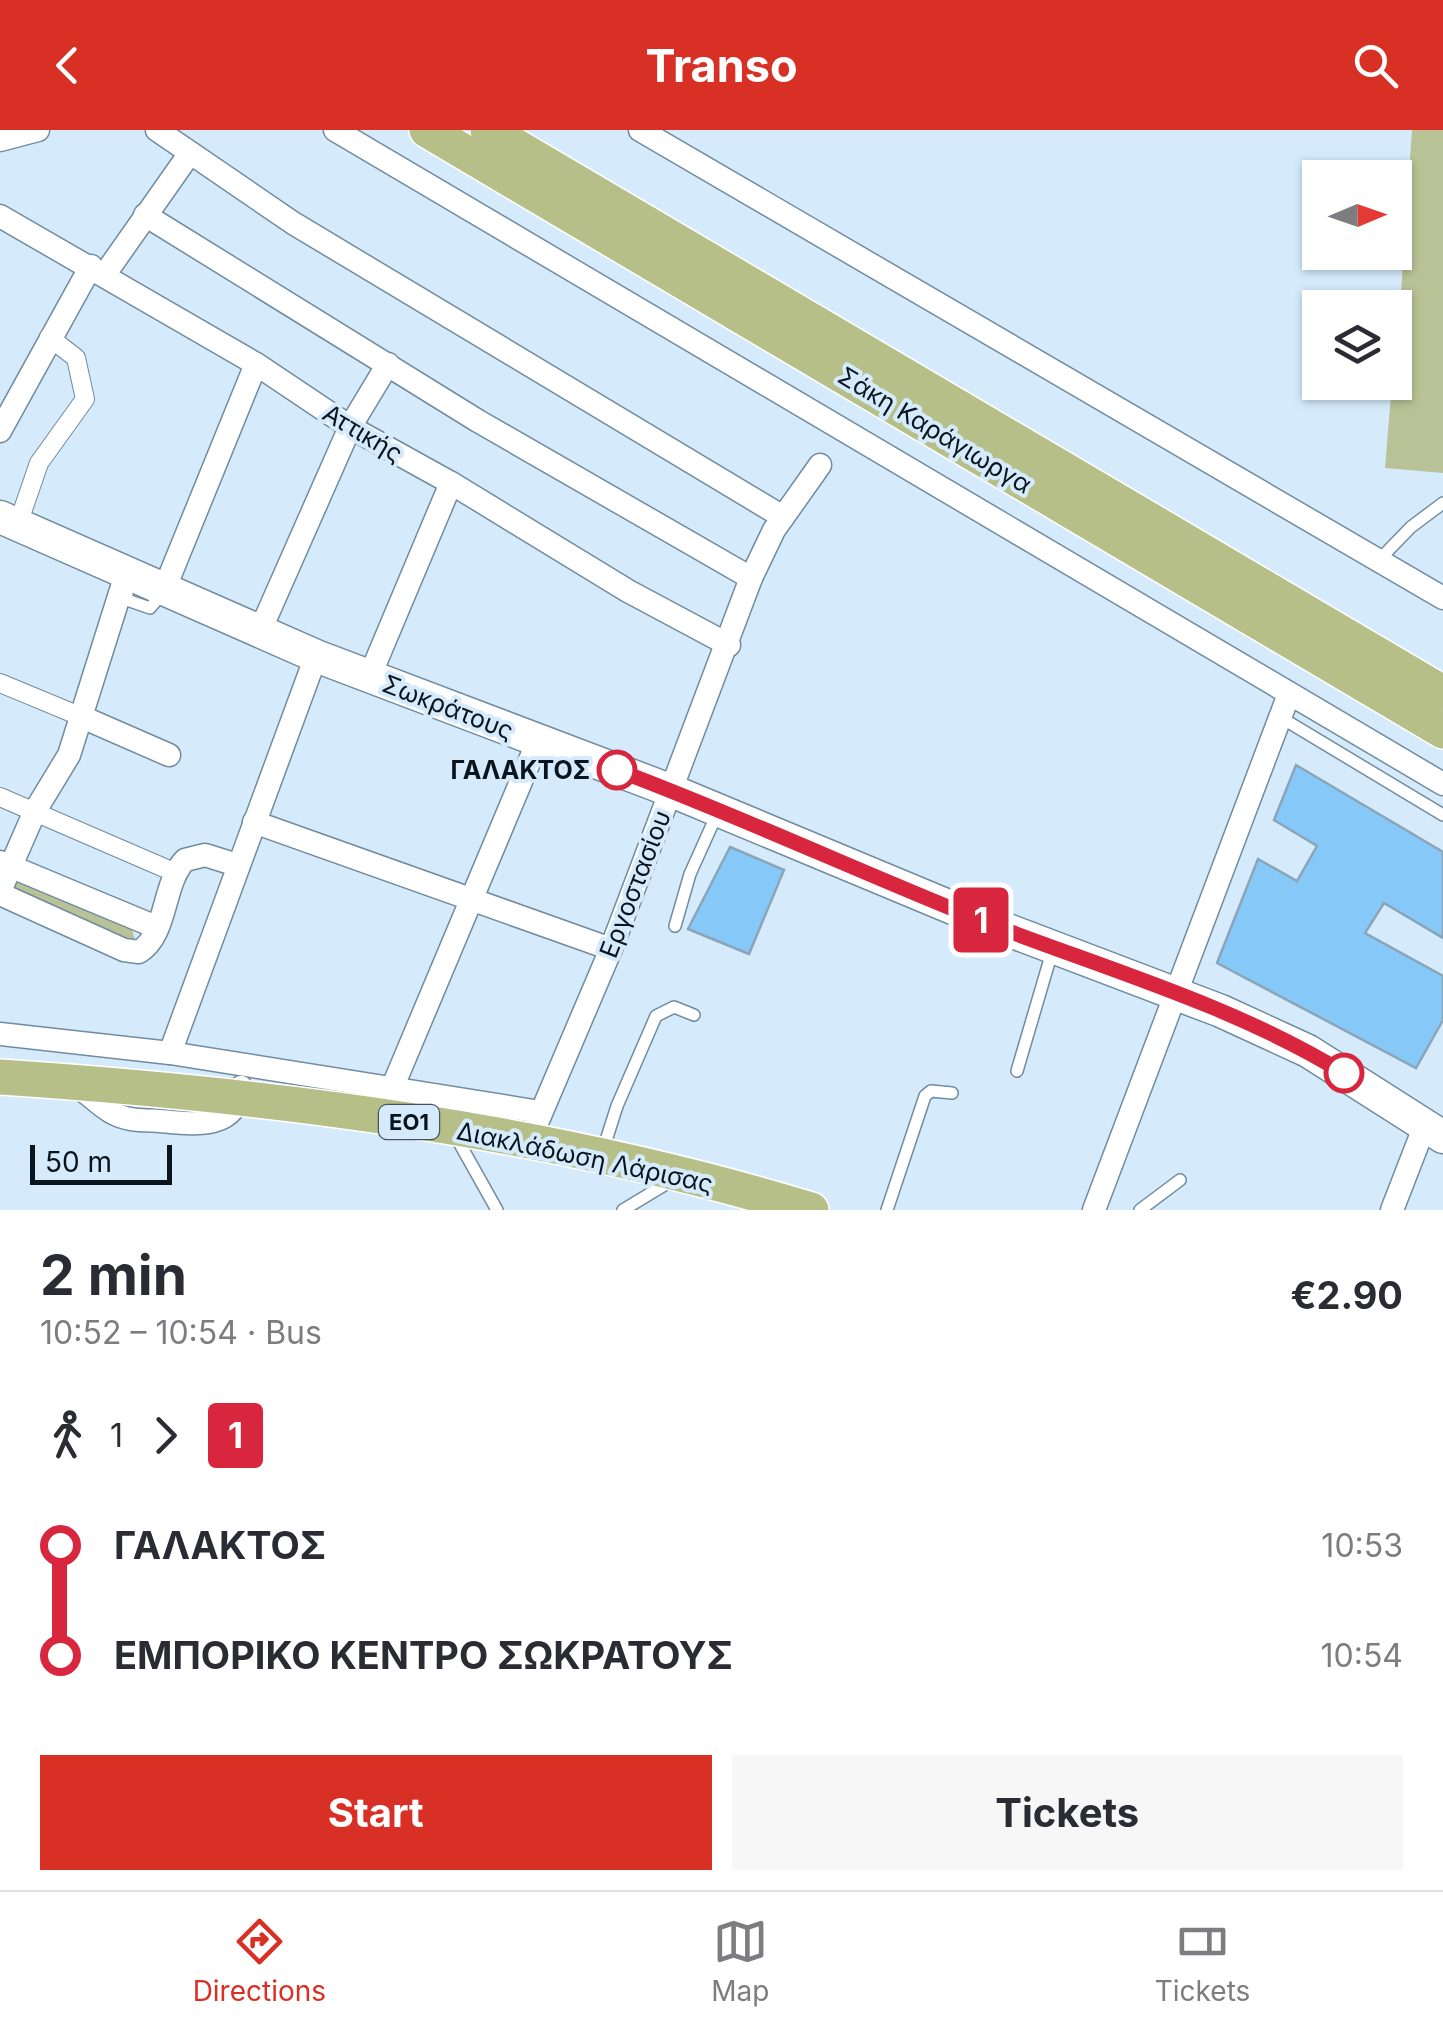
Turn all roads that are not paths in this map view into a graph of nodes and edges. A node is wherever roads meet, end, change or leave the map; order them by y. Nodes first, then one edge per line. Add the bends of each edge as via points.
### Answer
1 (38, 130) edge
2 (157, 130) edge
3 (335, 130) edge
4 (427, 130) edge
5 (488, 130) edge
6 (640, 130) edge
7 (0, 140) edge
8 (190, 153) junction
9 (144, 214) junction
10 (2, 224) edge
11 (98, 270) junction
12 (50, 337) junction
13 (256, 364) junction
14 (388, 364) junction
15 (350, 427) junction
16 (0, 431) edge
17 (820, 465) dead end
18 (450, 483) junction
19 (1443, 503) edge
20 (784, 517) junction
21 (9, 521) edge
22 (1379, 560) junction
23 (751, 578) junction
24 (126, 581) junction
25 (164, 590) junction
26 (1443, 598) edge
27 (260, 630) junction
28 (728, 645) junction
29 (316, 656) junction
30 (369, 678) junction
31 (0, 683) edge
32 (1443, 693) edge
33 (1289, 694) junction
34 (82, 717) junction
35 (1280, 717) junction
36 (1443, 731) edge
37 (538, 742) junction
38 (169, 754) dead end
39 (1443, 784) edge
40 (672, 791) junction
41 (0, 798) edge
42 (718, 810) junction
43 (35, 811) junction
44 (1443, 815) edge
45 (254, 822) junction
46 (5, 864) edge
47 (238, 864) junction
48 (176, 873) junction
49 (0, 893) edge
50 (472, 898) junction
51 (674, 926) dead end
52 (156, 927) junction
53 (1053, 948) junction
54 (611, 949) junction
55 (1176, 992) junction
56 (694, 1015) dead end
57 (0, 1034) edge
58 (170, 1052) junction
59 (244, 1064) junction
60 (1017, 1071) dead end
61 (0, 1077) edge
62 (952, 1093) dead end
63 (240, 1099) junction
64 (387, 1102) junction
65 (534, 1128) junction
66 (452, 1130) junction
67 (1434, 1131) edge
68 (601, 1158) junction
69 (680, 1176) junction
70 (1180, 1180) dead end
71 (497, 1210) edge
72 (623, 1210) edge
73 (811, 1210) edge
74 (887, 1210) edge
75 (1094, 1210) edge
76 (1140, 1210) edge
77 (1392, 1210) edge

1 - 7 street
2 - 8 street
3 - 33 street
4 - 36 main road, Σάκη Καράγιωργα
5 - 32 main road, Σάκη Καράγιωργα
6 - 22 street
8 - 9 street
8 - 20 street via 293,224
9 - 11 street
9 - 14 street
10 - 11 street, Αττικής
11 - 12 street
11 - 13 street, Αττικής
12 - 16 street
12 - 21 street via 76,358 85,399
13 - 15 street, Αττικής
13 - 25 street
14 - 15 street
14 - 23 street
15 - 18 street, Αττικής
15 - 27 street
17 - 20 street, Εργοστασίου
18 - 28 street, Αττικής
18 - 30 street
19 - 22 lane
20 - 23 street, Εργοστασίου
21 - 24 main road, Σωκράτους
22 - 26 street
23 - 28 street, Εργοστασίου
24 - 25 main road, Σωκράτους
24 - 34 street
25 - 27 main road, Σωκράτους
27 - 29 main road, Σωκράτους
28 - 40 street, Εργοστασίου
29 - 30 main road, Σωκράτους
29 - 45 street
30 - 37 main road, Σωκράτους
31 - 34 street
33 - 35 street
33 - 39 street
34 - 38 street
34 - 43 street via 62,770
35 - 44 lane
35 - 55 street
37 - 40 main road, Σωκράτους
37 - 50 street
40 - 42 main road, Σωκράτους
40 - 54 street, Εργοστασίου
41 - 43 street
42 - 51 lane
42 - 53 main road, Σωκράτους
43 - 46 street
43 - 48 street
45 - 47 street
45 - 50 street
46 - 49 street
46 - 52 street
47 - 48 street via 195,856
47 - 58 street
48 - 52 street
49 - 52 street via 124,950 140,952
50 - 54 street
50 - 64 street
53 - 55 main road, Σωκράτους
53 - 60 lane
54 - 65 street, Εργοστασίου
55 - 67 main road, Σωκράτους via 1308,1051
55 - 75 street
56 - 68 lane via 674,1007 656,1016
57 - 58 street
58 - 59 street
59 - 63 street
59 - 64 street
61 - 63 main road, Διακλάδωση Λάρισας / ΕΟ1
62 - 74 lane via 925,1096
63 - 64 main road, Διακλάδωση Λάρισας / ΕΟ1
64 - 65 street
64 - 66 main road, Διακλάδωση Λάρισας / ΕΟ1
65 - 66 main road, Διακλάδωση Λάρισας / ΕΟ1
65 - 68 main road, Διακλάδωση Λάρισας / ΕΟ1
66 - 71 lane
67 - 77 street
68 - 69 main road, Διακλάδωση Λάρισας / ΕΟ1
69 - 72 lane
69 - 73 main road, Διακλάδωση Λάρισας / ΕΟ1
70 - 76 lane

